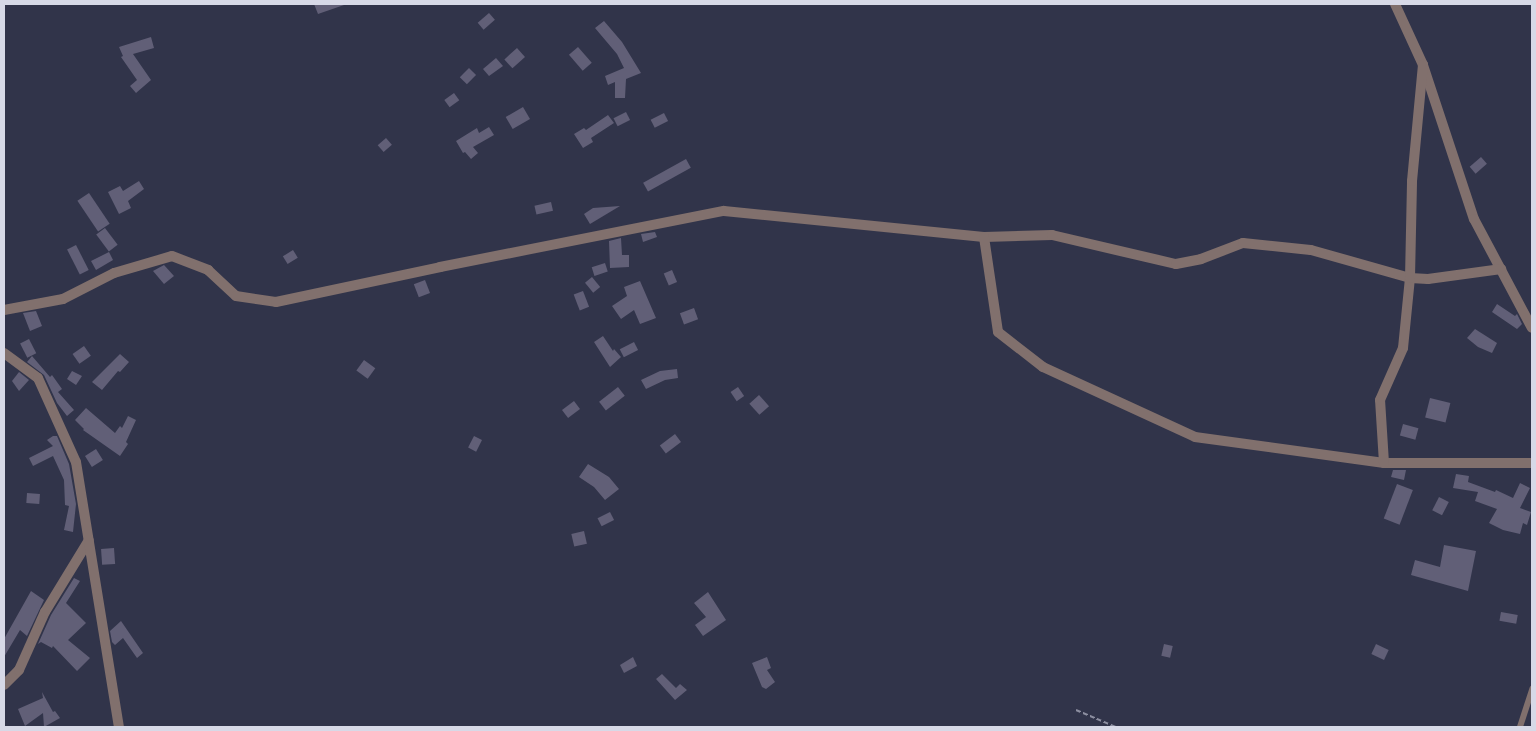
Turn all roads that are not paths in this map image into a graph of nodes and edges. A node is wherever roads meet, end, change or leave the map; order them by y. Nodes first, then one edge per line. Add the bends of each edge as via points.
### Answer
1 (1395, 4) edge
2 (1423, 65) junction
3 (984, 237) junction
4 (1501, 269) junction
5 (1410, 278) junction
6 (4, 310) edge
7 (1532, 328) edge
8 (4, 353) edge
9 (1384, 463) junction
10 (1532, 463) edge
11 (89, 540) junction
12 (4, 684) edge
13 (1532, 689) edge
14 (119, 727) edge
15 (1520, 727) edge

1 - 2 street
2 - 4 street via 1474,219
2 - 5 street via 1412,181
3 - 5 street via 1052,235 1176,264 1201,259 1243,243 1311,250
3 - 6 street via 724,211 276,302 236,296 208,270 172,256 114,273 63,299
3 - 9 street via 998,332 1043,367 1195,437
4 - 5 street via 1428,279
4 - 7 street
5 - 9 street via 1403,348 1380,400
8 - 11 street via 38,378 76,462
9 - 10 street
11 - 12 street via 45,612 19,670
11 - 14 street
13 - 15 lane

